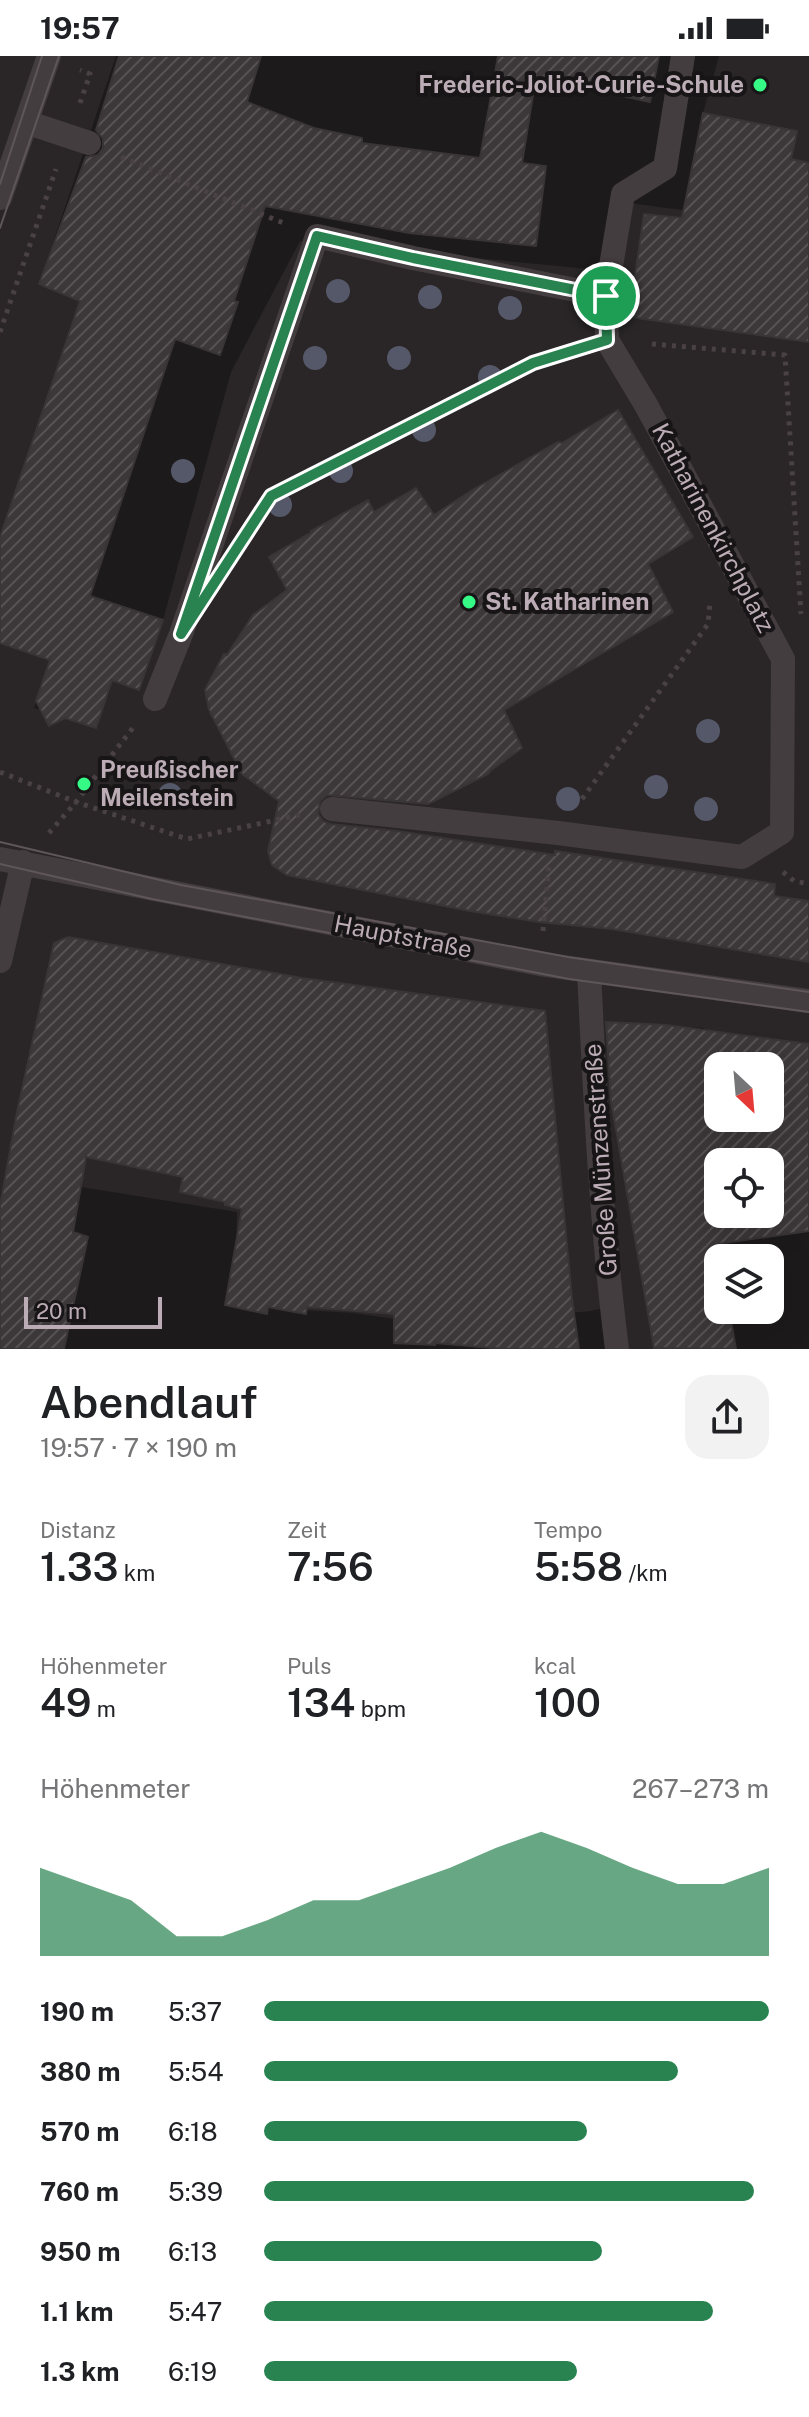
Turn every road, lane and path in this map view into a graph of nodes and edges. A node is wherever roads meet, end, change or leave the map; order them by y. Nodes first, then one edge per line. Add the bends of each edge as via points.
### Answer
1 (683, 56) edge
2 (48, 58) edge
3 (26, 122) junction
4 (79, 140) junction
5 (0, 198) edge
6 (264, 216) dead end
7 (606, 296) junction
8 (0, 332) edge
9 (607, 340) junction
10 (263, 509) dead end
11 (711, 594) dead end
12 (783, 659) junction
13 (155, 699) joint
14 (0, 772) edge
15 (76, 802) junction
16 (332, 809) joint
17 (555, 833) junction
18 (41, 842) dead end
19 (0, 850) edge
20 (11, 861) edge
21 (0, 959) edge
22 (540, 964) junction
23 (589, 971) junction
24 (809, 1001) edge
25 (617, 1349) edge

1 - 7 street, Katharinenkirchplatz via 665,168 623,194
2 - 3 street
2 - 4 path via 90,74
3 - 4 street
3 - 5 street
4 - 6 path
4 - 8 path
7 - 9 street, Katharinenkirchplatz
7 - 13 street via 317,236
9 - 10 path via 533,363 271,496
9 - 12 street, Katharinenkirchplatz
9 - 12 path via 785,355 802,643
11 - 17 path via 708,624
12 - 17 street, Katharinenkirchplatz via 782,832 742,857
13 - 15 path
14 - 15 path
15 - 16 path via 187,839
15 - 18 path
16 - 17 street, Katharinenkirchplatz
17 - 22 path
19 - 20 street, Hauptstraße
20 - 21 street
20 - 22 street, Hauptstraße
22 - 23 street, Hauptstraße
23 - 24 street, Hauptstraße
23 - 25 street, Große Münzenstraße via 596,1121

